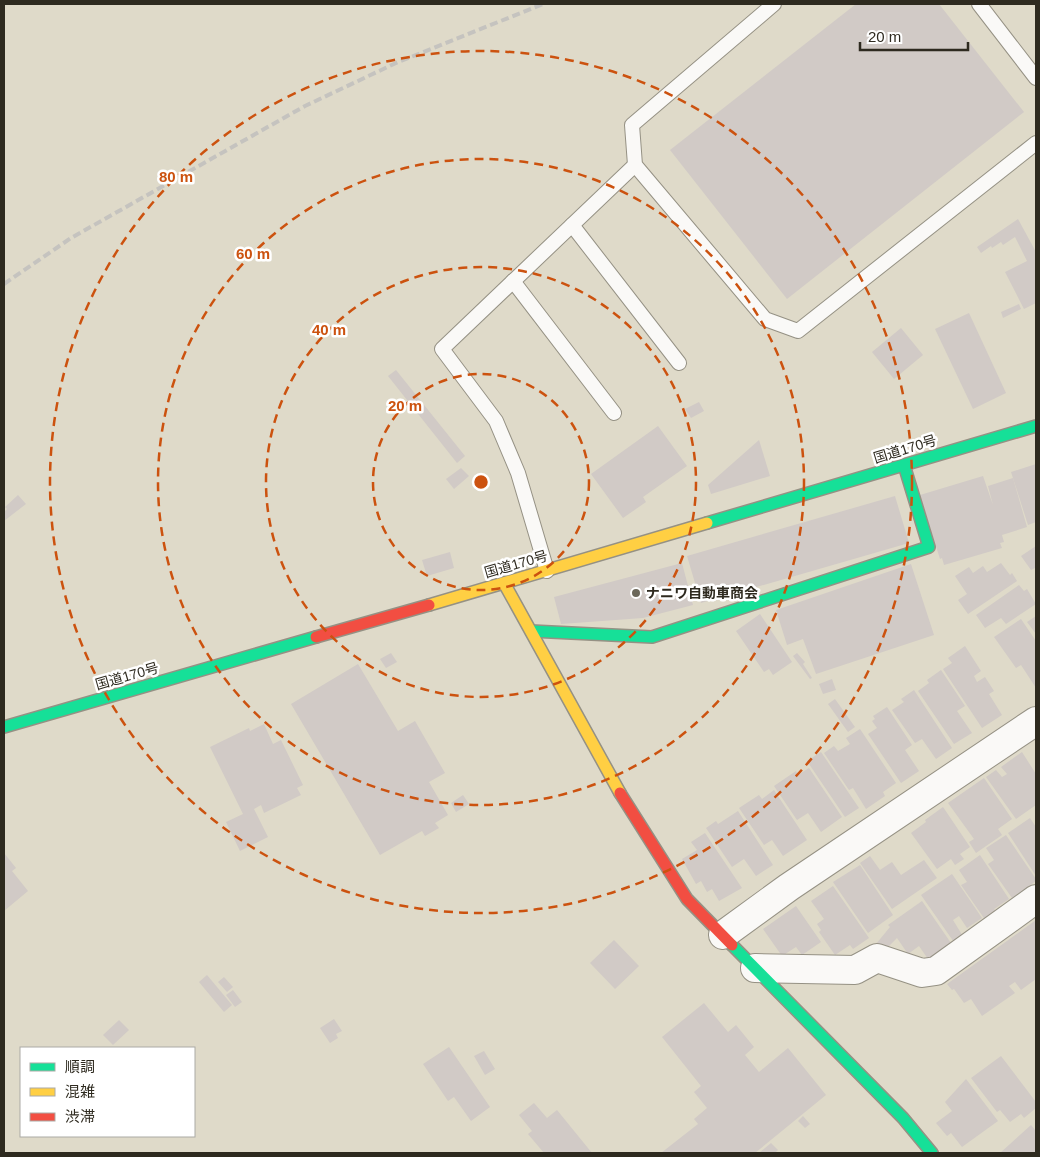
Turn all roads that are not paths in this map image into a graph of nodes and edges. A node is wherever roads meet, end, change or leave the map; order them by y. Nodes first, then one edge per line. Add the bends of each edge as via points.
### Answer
1 (774, 4) edge
2 (979, 4) edge
3 (1036, 78) edge
4 (1036, 143) edge
5 (635, 165) junction
6 (572, 225) junction
7 (514, 281) junction
8 (679, 363) dead end
9 (614, 413) dead end
10 (1036, 426) edge
11 (904, 465) junction
12 (547, 571) junction
13 (504, 584) junction
14 (531, 631) junction
15 (1036, 721) edge
16 (4, 727) edge
17 (1036, 900) edge
18 (723, 935) junction
19 (755, 968) junction
20 (932, 1153) edge

1 - 5 lane via 632,125
2 - 3 lane
4 - 5 lane via 798,331 764,319
5 - 6 lane
6 - 7 lane
6 - 8 lane
7 - 9 lane
7 - 12 lane via 442,349 496,421 518,473
10 - 11 main road, 国道170号
11 - 12 main road, 国道170号
11 - 14 main road via 929,548 652,637
12 - 13 main road, 国道170号
13 - 14 main road
13 - 16 main road, 国道170号
14 - 18 main road via 619,791 687,899
15 - 18 street
17 - 19 street via 936,971 922,973 877,958 855,970
18 - 19 main road
19 - 20 main road via 903,1118

